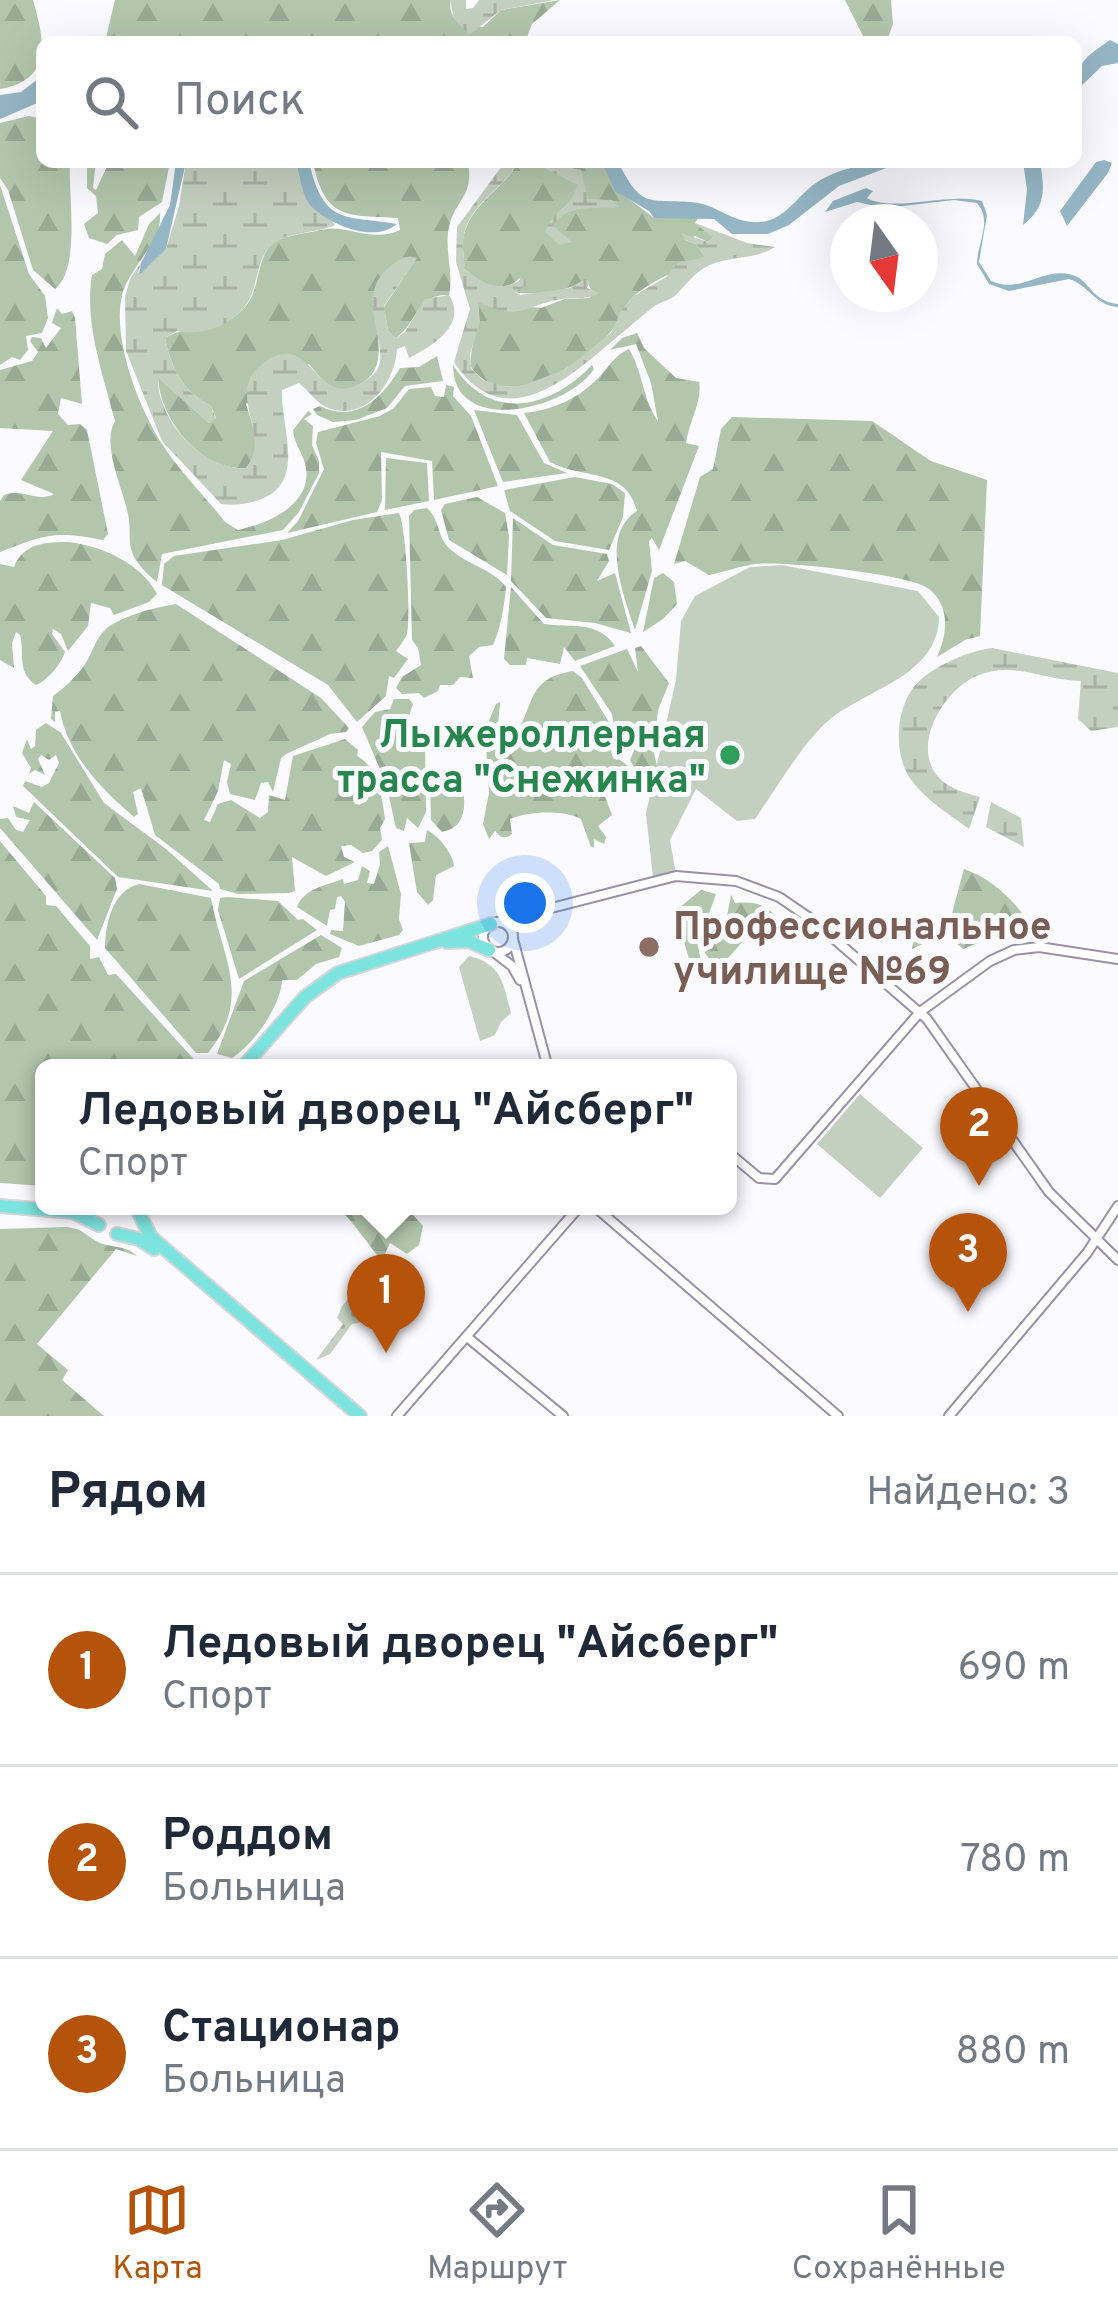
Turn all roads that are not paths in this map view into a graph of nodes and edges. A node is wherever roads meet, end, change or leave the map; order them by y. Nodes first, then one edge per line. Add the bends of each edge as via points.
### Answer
1 (562, 906) junction
2 (494, 923) junction
3 (513, 938) junction
4 (422, 945) junction
5 (491, 951) junction
6 (1118, 959) edge
7 (526, 993) junction
8 (920, 1012) junction
9 (250, 1059) edge
10 (545, 1059) edge
11 (737, 1159) edge
12 (0, 1203) edge
13 (35, 1204) edge
14 (1118, 1206) edge
15 (35, 1207) edge
16 (77, 1215) edge
17 (97, 1215) edge
18 (137, 1215) edge
19 (142, 1215) edge
20 (572, 1215) edge
21 (604, 1215) edge
22 (99, 1225) junction
23 (117, 1234) junction
24 (1096, 1240) junction
25 (1118, 1260) edge
26 (466, 1337) junction
27 (348, 1416) edge
28 (360, 1416) edge
29 (399, 1416) edge
30 (562, 1416) edge
31 (838, 1416) edge
32 (949, 1416) edge

1 - 2 street
1 - 3 street via 521,921
1 - 8 street via 676,876 745,883 802,912
2 - 3 street via 508,926
2 - 4 main road
2 - 5 street via 482,936
3 - 5 street via 507,950
3 - 7 street
4 - 5 main road via 462,940
4 - 9 main road via 317,987
5 - 7 street via 512,966
6 - 8 street via 1014,950
7 - 10 street
8 - 11 street via 778,1178 767,1181
8 - 24 street via 1049,1192
12 - 13 main road
12 - 15 main road
14 - 24 street
16 - 22 main road
17 - 22 main road
18 - 23 main road via 133,1228
19 - 28 main road via 151,1237
20 - 26 street
21 - 31 street
22 - 23 main road
23 - 27 main road via 150,1245
24 - 25 street
24 - 32 street
26 - 29 street
26 - 30 street

